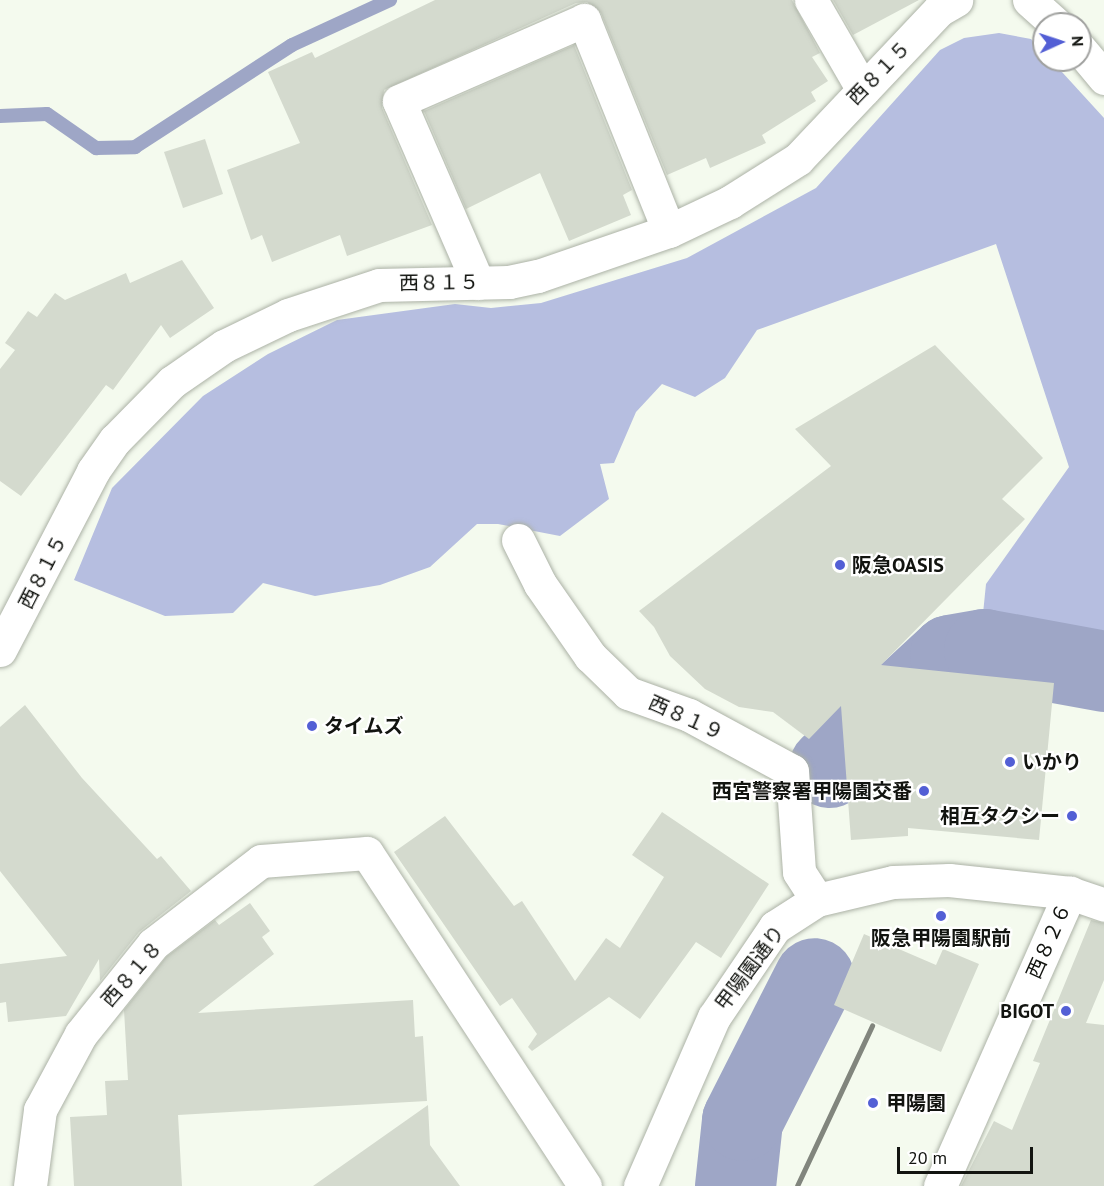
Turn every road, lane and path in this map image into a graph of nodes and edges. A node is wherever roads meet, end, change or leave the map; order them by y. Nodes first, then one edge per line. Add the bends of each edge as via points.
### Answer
1 (811, 0) edge
2 (956, 0) edge
3 (1029, 0) edge
4 (1042, 12) edge
5 (1092, 64) edge
6 (1104, 78) edge
7 (863, 90) junction
8 (669, 231) junction
9 (478, 283) junction
10 (518, 540) dead end
11 (0, 650) edge
12 (1070, 893) junction
13 (817, 900) junction
14 (1104, 905) edge
15 (30, 1186) edge
16 (585, 1186) edge
17 (640, 1186) edge
18 (940, 1186) edge

1 - 7 street
2 - 7 street, 西８１５ via 939,10
3 - 4 street
5 - 6 street
7 - 8 street, 西８１５ via 798,159 730,202
8 - 9 street, 西８１５ via 538,276
8 - 9 street via 584,20 399,101
9 - 11 street, 西８１５ via 379,285 288,315 224,346 172,382 115,440 93,471
10 - 13 street, 西８１９ via 540,584 584,647 628,693 689,715 792,771 799,873
12 - 13 street, 甲陽園通り via 949,880 893,882
12 - 14 street, 甲陽園通り
12 - 18 street, 西８２６
13 - 17 street, 甲陽園通り via 775,927 714,1017
15 - 16 street, 西８１８ via 40,1110 81,1034 153,944 261,861 367,853

